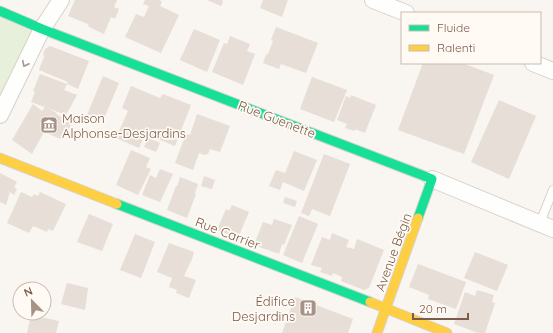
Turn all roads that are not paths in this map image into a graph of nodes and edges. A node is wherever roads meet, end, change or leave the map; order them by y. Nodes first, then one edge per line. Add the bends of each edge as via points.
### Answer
1 (61, 0) edge
2 (373, 0) edge
3 (0, 11) edge
4 (403, 12) edge
5 (42, 29) junction
6 (536, 64) edge
7 (553, 71) edge
8 (0, 115) edge
9 (0, 158) edge
10 (432, 179) junction
11 (553, 190) edge
12 (546, 226) edge
13 (386, 309) junction
14 (377, 333) edge
15 (447, 333) edge

1 - 5 street
2 - 4 street
3 - 5 street, Rue Guenette
5 -> 8 street
5 - 10 street, Rue Guenette
6 - 7 street
9 - 13 street, Rue Carrier
10 - 12 street, Rue Guenette
10 - 13 street, Avenue Bégin
11 - 12 lane
13 - 14 street, Avenue Bégin
13 - 15 street, Rue Carrier

